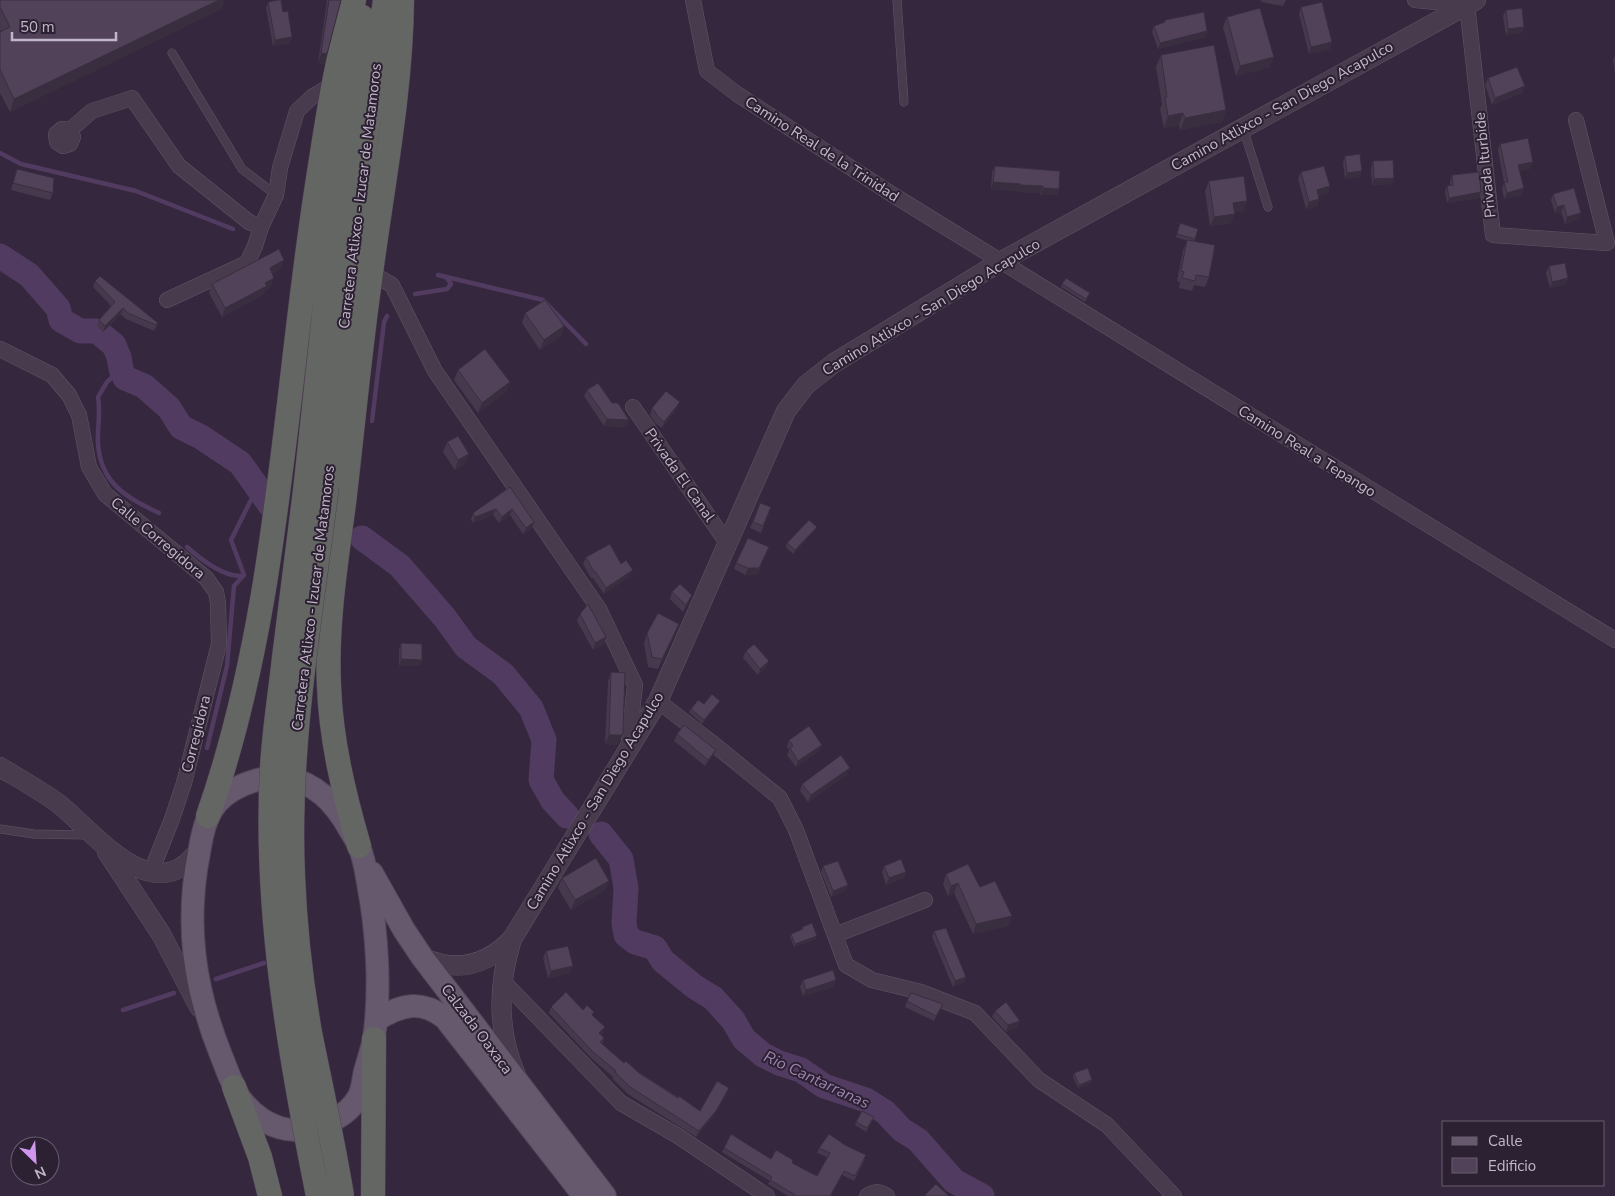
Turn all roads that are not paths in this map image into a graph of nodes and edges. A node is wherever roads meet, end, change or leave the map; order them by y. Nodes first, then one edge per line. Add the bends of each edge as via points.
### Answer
1 (354, 0) edge
2 (364, 0) edge
3 (385, 0) edge
4 (402, 0) edge
5 (693, 0) edge
6 (897, 0) edge
7 (1415, 0) edge
8 (1473, 1) edge
9 (172, 53) dead end
10 (334, 84) junction
11 (904, 102) dead end
12 (1576, 120) dead end
13 (1244, 128) junction
14 (70, 130) dead end
15 (276, 195) junction
16 (1268, 208) dead end
17 (261, 226) junction
18 (1000, 262) junction
19 (370, 273) junction
20 (167, 300) dead end
21 (0, 349) edge
22 (633, 407) dead end
23 (326, 489) junction
24 (727, 543) junction
25 (216, 592) joint
26 (1615, 640) edge
27 (658, 702) junction
28 (624, 757) junction
29 (0, 767) edge
30 (208, 816) junction
31 (0, 829) edge
32 (98, 841) junction
33 (200, 848) junction
34 (360, 850) junction
35 (151, 872) junction
36 (925, 900) dead end
37 (834, 935) junction
38 (512, 939) junction
39 (422, 957) junction
40 (502, 980) junction
41 (375, 1030) junction
42 (212, 1033) junction
43 (234, 1087) junction
44 (522, 1090) junction
45 (270, 1196) edge
46 (318, 1196) edge
47 (342, 1196) edge
48 (373, 1196) edge
49 (584, 1196) edge
50 (605, 1196) edge
51 (767, 1196) edge
52 (867, 1196) edge
53 (887, 1196) edge
54 (1174, 1196) edge

1 - 10 highway
2 - 23 highway, Carretera Atlixco - Izucar de Matamoros via 327,287
3 - 23 highway, Carretera Atlixco - Izucar de Matamoros via 356,211
4 - 19 highway via 396,101
5 - 18 street, Camino Real de la Trinidad via 708,71 737,94
6 - 11 lane
7 - 8 street
8 - 12 street, Privada Iturbide via 1493,235 1607,243
8 - 13 street, Camino Atlixco - San Diego Acapulco
9 - 15 lane via 242,169
10 - 15 street via 297,111 280,168
10 - 30 highway via 311,227 264,585 244,686
13 - 16 lane
13 - 18 street, Camino Atlixco - San Diego Acapulco
14 - 17 street via 92,111 132,98 179,166 249,222
15 - 17 street
17 - 20 street via 247,263
18 - 24 street, Camino Atlixco - San Diego Acapulco via 834,363 806,385 786,411
18 - 26 street, Camino Real a Tepango
19 - 23 highway
19 - 28 street via 392,285 435,371 598,608 635,685
21 - 25 street, Calle Corregidora via 52,375 69,395 79,415 89,467 105,494 206,578
22 - 24 street, Privada El Canal
23 - 34 highway via 332,606 329,685 337,757
23 - 46 highway, Carretera Atlixco - Izucar de Matamoros, bridge via 276,720 271,834 273,903 285,1011
23 - 47 highway, Carretera Atlixco - Izucar de Matamoros, bridge via 294,756 293,868 299,957 310,1031
24 - 27 street, Camino Atlixco - San Diego Acapulco
25 - 35 street, Corregidora via 219,644 184,782
27 - 28 street, Camino Atlixco - San Diego Acapulco
27 - 37 street via 780,798 796,830
28 - 38 street, Camino Atlixco - San Diego Acapulco
29 - 32 street via 60,805
30 - 33 main road
30 - 34 main road, Calzada Oaxaca via 229,793 260,779 282,775 303,782 324,795 340,813
31 - 32 lane
32 - 35 street via 132,866
32 - 42 street via 161,934
33 - 35 street via 190,861 176,869
33 - 42 main road via 193,892 193,946 200,993
34 - 39 main road, Calzada Oaxaca
34 - 41 main road via 374,928
36 - 37 street
37 - 54 street via 846,965 872,980 921,992 975,1013 1039,1080 1107,1125
38 - 39 street, Camino Atlixco - San Diego Acapulco via 494,955 471,964 446,965
38 - 40 street, Camino Atlixco - San Diego Acapulco
39 - 44 main road, Calzada Oaxaca
40 - 44 street, Camino Atlixco - San Diego Acapulco via 504,1034
40 - 51 street via 621,1103 678,1136
41 - 43 main road via 358,1097 338,1118 315,1129 294,1131 268,1123 246,1106
41 - 48 highway
41 - 49 main road, Calzada Oaxaca via 391,1011 408,1006 428,1008 445,1018
42 - 43 main road
43 - 45 highway via 260,1157
44 - 50 main road, Calzada Oaxaca
52 - 53 street via 874,1191

